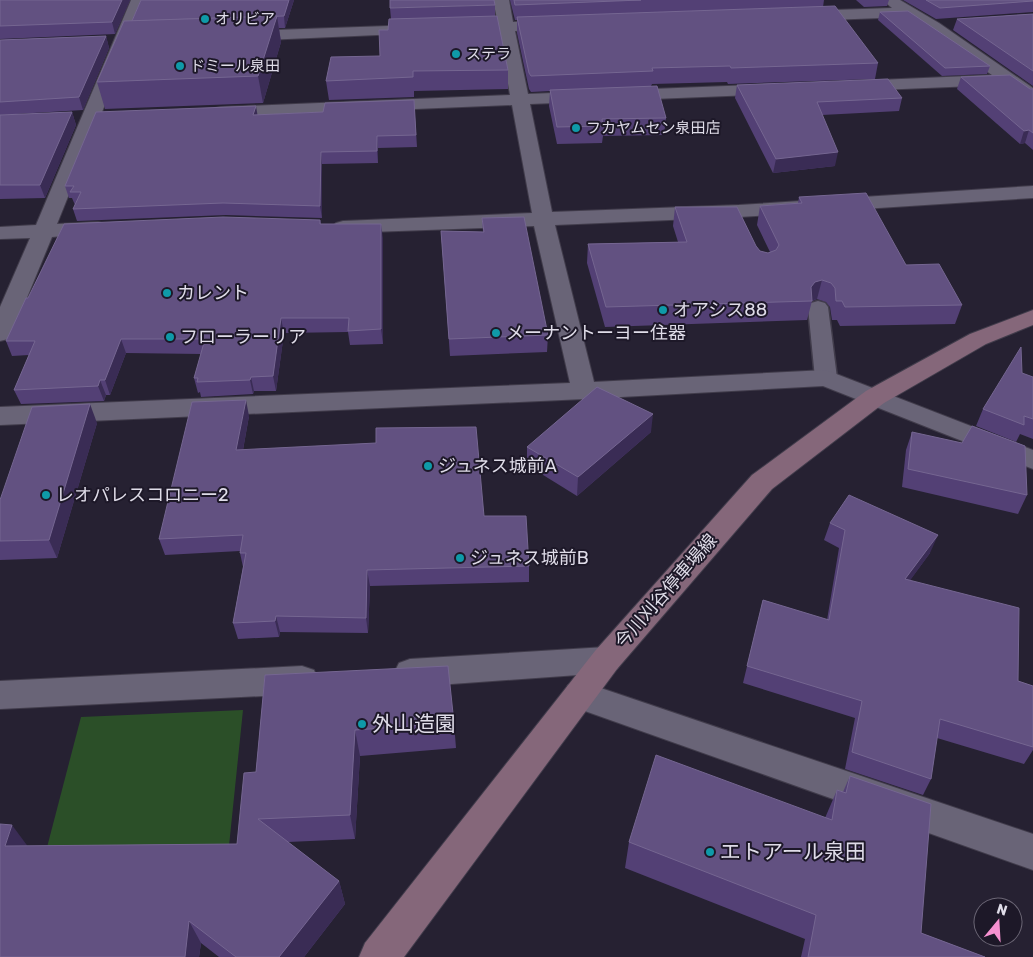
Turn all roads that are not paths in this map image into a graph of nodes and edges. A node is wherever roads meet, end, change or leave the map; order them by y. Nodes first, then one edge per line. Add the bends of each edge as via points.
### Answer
1 (139, 0) edge
2 (501, 0) edge
3 (890, 0) edge
4 (908, 12) junction
5 (790, 16) edge
6 (960, 24) edge
7 (575, 25) edge
8 (932, 26) junction
9 (507, 27) junction
10 (448, 29) edge
11 (428, 30) edge
12 (230, 37) edge
13 (121, 40) junction
14 (141, 40) edge
15 (103, 41) edge
16 (1011, 80) junction
17 (834, 87) edge
18 (795, 88) edge
19 (1033, 96) edge
20 (520, 100) junction
21 (201, 113) edge
22 (111, 117) edge
23 (82, 118) junction
24 (1033, 192) edge
25 (543, 218) junction
26 (323, 226) edge
27 (120, 227) edge
28 (44, 231) junction
29 (0, 233) edge
30 (818, 307) dead end
31 (1033, 317) edge
32 (0, 334) edge
33 (826, 378) junction
34 (584, 391) junction
35 (874, 397) junction
36 (0, 416) edge
37 (1033, 460) edge
38 (606, 660) junction
39 (378, 675) edge
40 (328, 678) edge
41 (0, 695) edge
42 (580, 695) junction
43 (1033, 852) edge
44 (379, 957) edge

1 - 13 street
2 - 9 street
3 - 4 street
4 - 5 street
4 - 8 street
6 - 8 street
7 - 9 street
8 - 16 street
9 - 10 street
9 - 20 street
11 - 12 street
13 - 14 street
13 - 15 street
13 - 23 street
16 - 17 street
16 - 19 street
18 - 20 street
20 - 21 street
20 - 25 street
22 - 23 street
23 - 28 street
24 - 25 street via 743,220
25 - 26 street
25 - 34 street
27 - 28 street
28 - 29 street
28 - 32 street
30 - 33 lane
31 - 35 main road, 今川刈谷停車場線 via 978,339
33 - 34 street
33 - 35 street
34 - 36 street
35 - 37 street
35 - 38 main road, 今川刈谷停車場線 via 762,482
38 - 39 street
38 - 42 main road, 今川刈谷停車場線
40 - 41 street
42 - 43 street
42 - 44 main road, 今川刈谷停車場線

